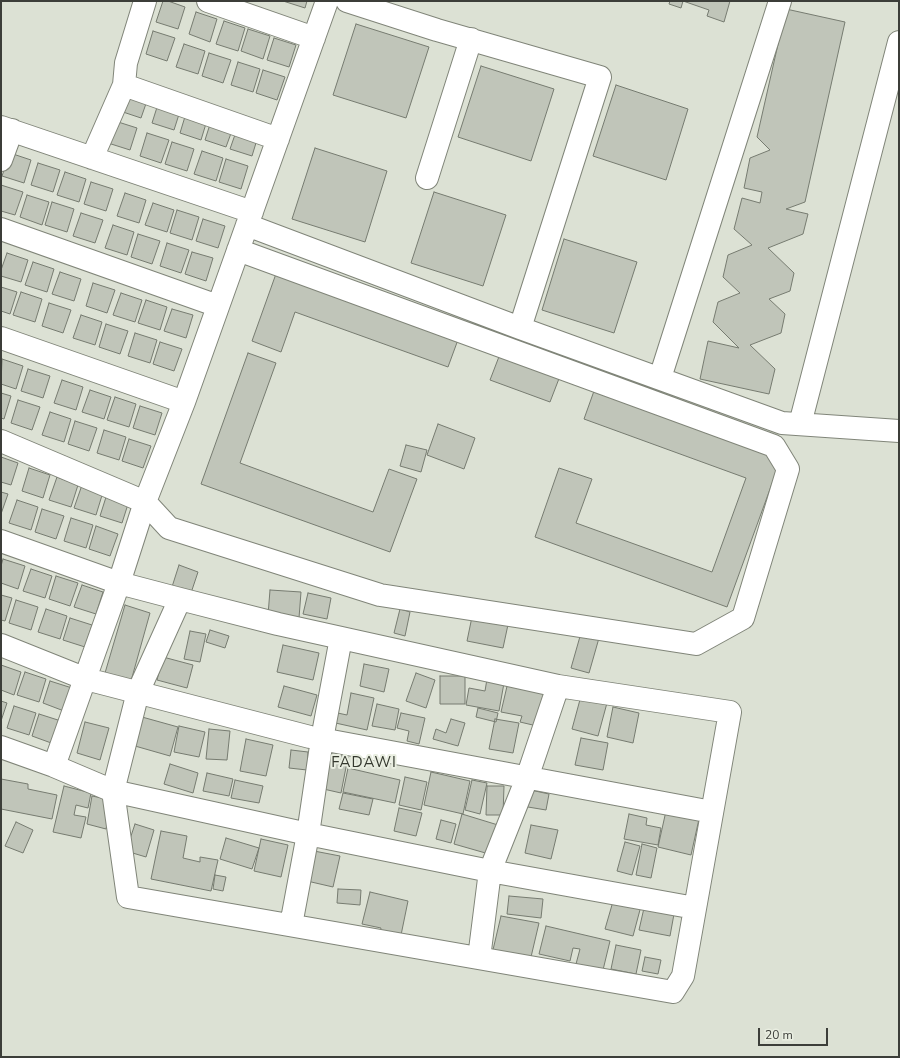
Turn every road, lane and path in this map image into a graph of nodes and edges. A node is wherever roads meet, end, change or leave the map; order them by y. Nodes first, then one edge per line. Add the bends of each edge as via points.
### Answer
1 (145, 1) edge
2 (208, 1) edge
3 (327, 1) edge
4 (347, 1) edge
5 (780, 1) edge
6 (314, 38) junction
7 (471, 39) junction
8 (899, 42) edge
9 (124, 85) junction
10 (6, 128) edge
11 (278, 139) junction
12 (92, 158) junction
13 (1, 160) edge
14 (427, 178) dead end
15 (250, 219) junction
16 (1, 229) edge
17 (238, 250) junction
18 (218, 306) junction
19 (520, 328) junction
20 (1, 338) edge
21 (660, 378) junction
22 (184, 402) junction
23 (800, 424) junction
24 (899, 431) edge
25 (1, 441) edge
26 (145, 502) junction
27 (1, 541) edge
28 (119, 583) junction
29 (180, 599) junction
30 (341, 638) junction
31 (1, 645) edge
32 (86, 679) junction
33 (558, 686) junction
34 (138, 692) junction
35 (322, 739) junction
36 (1, 747) edge
37 (54, 766) junction
38 (527, 778) junction
39 (113, 791) junction
40 (712, 812) junction
41 (308, 834) junction
42 (490, 871) junction
43 (695, 908) junction
44 (291, 925) junction
45 (479, 958) junction

1 - 9 street via 126,63
2 - 6 street
3 - 6 street
4 - 7 street
5 - 21 street
6 - 11 street
7 - 14 street
7 - 19 street via 600,77
8 - 23 street
9 - 11 street
9 - 12 street
10 - 12 street
10 - 13 street
11 - 15 street
12 - 15 street
15 - 17 street
15 - 19 street
16 - 18 street
17 - 18 street
17 - 26 street via 774,446 788,469 743,618 696,644 380,595 169,528
18 - 22 street
19 - 21 street
20 - 22 street
21 - 23 street via 782,423
22 - 26 street
23 - 24 street
25 - 26 street
26 - 28 street
27 - 28 street
28 - 29 street
28 - 32 street
29 - 30 street
29 - 34 street
30 - 33 street
30 - 35 street
31 - 32 street
32 - 34 street
32 - 37 street
33 - 38 street
33 - 40 street via 730,712
34 - 35 street
34 - 39 street
35 - 38 street
35 - 41 street
36 - 37 street
37 - 39 street
38 - 40 street
38 - 42 street
39 - 41 street
39 - 44 street via 128,897
40 - 43 street
41 - 42 street
41 - 44 street
42 - 43 street
42 - 45 street
43 - 45 street via 683,976 672,992
44 - 45 street

